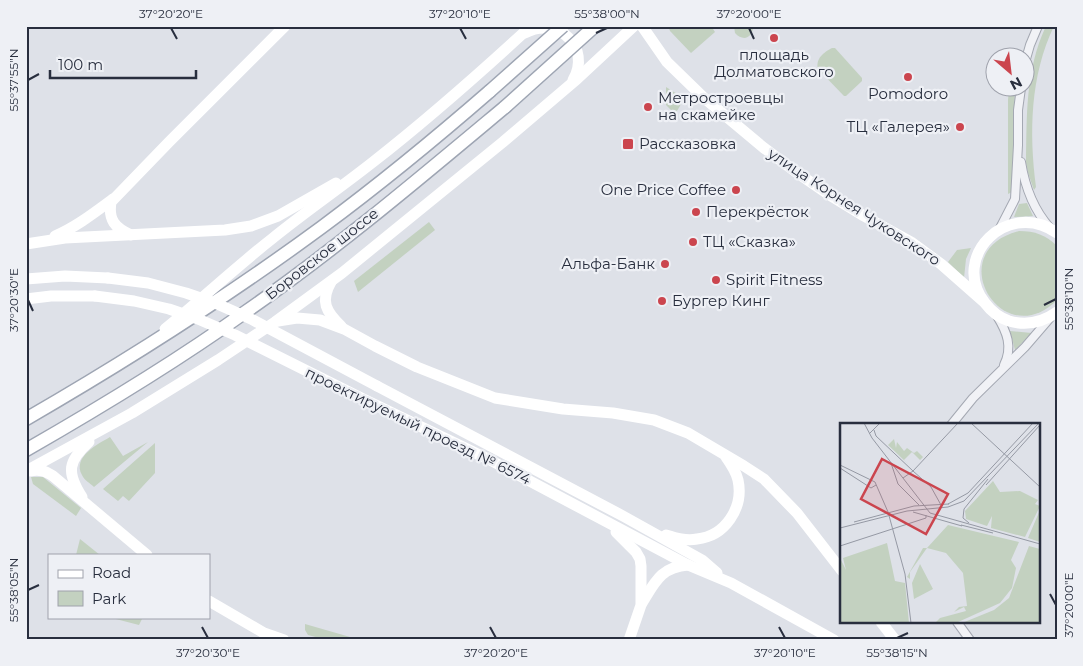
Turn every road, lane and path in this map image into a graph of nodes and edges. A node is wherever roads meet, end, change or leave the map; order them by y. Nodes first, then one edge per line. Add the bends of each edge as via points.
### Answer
1 (286, 26) edge
2 (531, 26) edge
3 (564, 26) edge
4 (595, 26) edge
5 (634, 26) edge
6 (642, 26) edge
7 (1038, 26) edge
8 (520, 36) junction
9 (1029, 48) edge
10 (567, 88) junction
11 (1020, 98) edge
12 (1018, 145) junction
13 (374, 161) junction
14 (113, 200) junction
15 (1000, 228) junction
16 (1054, 231) edge
17 (132, 235) junction
18 (30, 243) edge
19 (26, 279) edge
20 (332, 280) junction
21 (26, 299) edge
22 (983, 301) junction
23 (996, 314) junction
24 (1055, 314) edge
25 (275, 322) junction
26 (344, 329) junction
27 (1002, 370) junction
28 (105, 372) junction
29 (26, 419) edge
30 (953, 423) edge
31 (101, 430) junction
32 (26, 450) edge
33 (725, 455) junction
34 (26, 472) edge
35 (87, 504) junction
36 (601, 519) junction
37 (648, 530) junction
38 (146, 554) edge
39 (688, 565) junction
40 (840, 568) edge
41 (730, 583) junction
42 (210, 602) edge
43 (641, 605) junction
44 (883, 624) edge
45 (958, 624) edge
46 (284, 640) edge
47 (629, 640) edge
48 (834, 640) edge
49 (895, 640) edge
50 (970, 640) edge

1 - 14 main road
2 - 8 main road
3 - 28 main road, Боровское шоссе, bridge via 409,160 322,227 230,292
4 - 32 main road, Боровское шоссе, bridge via 505,107 348,236 245,313 120,395
5 - 10 main road
6 - 22 main road, улица Корнея Чуковского via 667,62 764,148 828,194 911,242
7 - 9 street
8 - 10 main road via 532,29 547,27 572,41 578,62 576,76
8 - 13 main road via 462,89
10 - 20 main road
11 - 12 street
12 - 15 street via 1015,199
12 - 16 street via 1030,198 1042,219
13 - 17 main road via 278,216 251,226
13 - 28 main road via 273,238 190,309
14 - 17 main road via 109,211 111,218 122,231
14 - 18 main road via 69,230
15 - 16 main road via 1023,222
15 - 22 main road, улица Корнея Чуковского via 983,244 976,261 975,279
17 - 18 main road
19 - 37 main road, проектируемый проезд № 6574, bridge via 65,276 108,278 148,283 214,302
20 - 25 main road
20 - 26 main road via 326,290 326,308
21 - 36 main road, проектируемый проезд № 6574, bridge via 95,296 134,301 198,319 490,460
22 - 23 main road, улица Корнея Чуковского
23 - 24 main road, улица Корнея Чуковского via 1006,320 1024,323
23 - 27 street via 1008,342 1008,354
24 - 27 street
25 - 26 main road via 297,318 320,320
25 - 31 main road via 190,378
26 - 33 main road via 417,367 495,398 654,420 688,433
27 - 30 street
28 - 29 main road, Боровское шоссе
31 - 34 main road
31 - 35 main road via 80,450 72,463 72,476
33 - 37 main road via 736,474 739,491 736,508 728,522 715,533 699,539 682,539
33 - 40 main road via 764,479 797,513
34 - 35 main road via 44,470
35 - 38 main road
36 - 39 main road, проектируемый проезд № 6574
36 - 43 main road via 626,541 640,559
37 - 41 main road, проектируемый проезд № 6574 via 702,560
39 - 41 main road, проектируемый проезд № 6574
39 - 43 main road via 678,566 660,576
41 - 48 main road, проектируемый проезд № 6574
42 - 46 main road via 264,633
43 - 47 main road
44 - 49 main road
45 - 50 street

